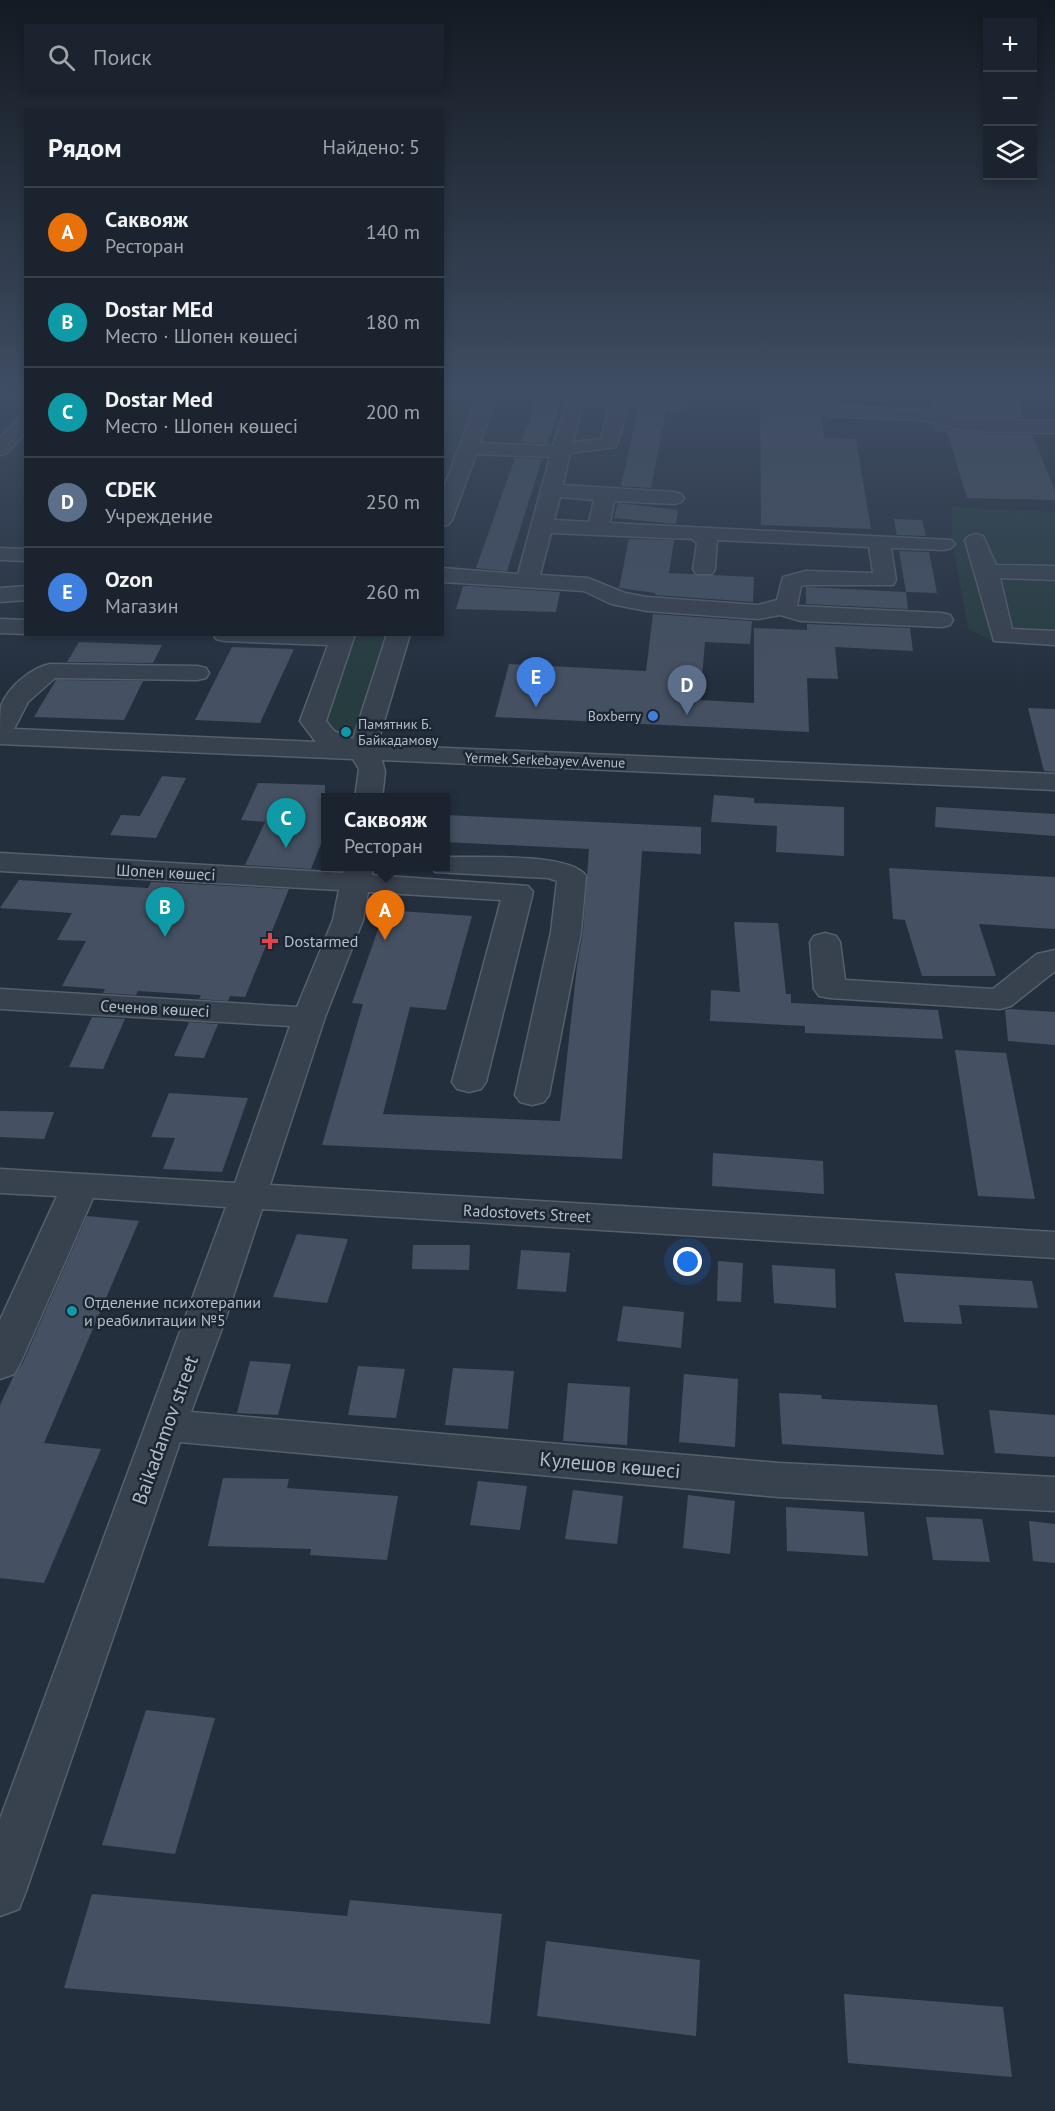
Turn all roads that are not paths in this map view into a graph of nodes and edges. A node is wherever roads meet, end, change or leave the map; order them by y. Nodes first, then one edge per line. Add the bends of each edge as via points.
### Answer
1 (453, 492) edge
2 (552, 492) edge
3 (568, 492) edge
4 (605, 495) junction
5 (674, 498) dead end
6 (444, 515) edge
7 (544, 526) junction
8 (598, 529) junction
9 (698, 533) junction
10 (976, 540) dead end
11 (879, 541) junction
12 (944, 544) dead end
13 (0, 555) edge
14 (24, 555) edge
15 (704, 569) dead end
16 (987, 571) junction
17 (1055, 573) edge
18 (444, 575) edge
19 (527, 580) junction
20 (24, 593) edge
21 (0, 595) edge
22 (781, 608) junction
23 (942, 620) dead end
24 (0, 626) edge
25 (24, 627) edge
26 (294, 636) edge
27 (398, 636) edge
28 (343, 637) edge
29 (1055, 638) edge
30 (197, 674) dead end
31 (0, 731) edge
32 (0, 736) edge
33 (362, 752) junction
34 (1055, 782) edge
35 (369, 793) edge
36 (0, 862) edge
37 (450, 866) edge
38 (349, 877) edge
39 (825, 942) dead end
40 (1055, 959) edge
41 (0, 999) edge
42 (309, 1017) junction
43 (469, 1082) dead end
44 (532, 1095) dead end
45 (0, 1181) edge
46 (80, 1186) junction
47 (248, 1197) junction
48 (1055, 1245) edge
49 (0, 1364) edge
50 (165, 1425) junction
51 (1055, 1494) edge
52 (0, 1891) edge

1 - 6 street
2 - 7 street
3 - 4 street
4 - 5 street
4 - 8 street
7 - 8 street
7 - 19 street
8 - 9 street
9 - 11 street
9 - 15 street via 708,542
10 - 16 street
11 - 12 street
11 - 22 street via 885,580 806,578 791,582 788,603
13 - 14 street
16 - 17 street
16 - 29 street via 1002,636
18 - 19 street
19 - 22 street via 588,585 619,599 647,604 758,612
20 - 21 street
22 - 23 street via 801,614
24 - 25 street
26 - 28 street
27 - 33 street
28 - 33 street via 313,722 323,737
30 - 31 street via 50,671 33,680 12,703
32 - 33 street, Yermek Serkebayev Avenue
33 - 34 street, Yermek Serkebayev Avenue
33 - 35 street via 372,769
36 - 38 street, Шопен көшесі
37 - 44 street via 551,869 572,876 566,932
38 - 42 street, Baikadamov street via 348,920
38 - 43 street, Шопен көшесі via 518,892
39 - 40 street via 830,989 1000,999
41 - 42 street, Сеченов көшесі
42 - 47 street, Baikadamov street
45 - 46 street, Radostovets Street
46 - 47 street, Radostovets Street
46 - 49 street
47 - 48 street, Radostovets Street
47 - 50 street, Baikadamov street
50 - 51 street, Кулешов көшесі via 779,1480
50 - 52 street, Baikadamov street

